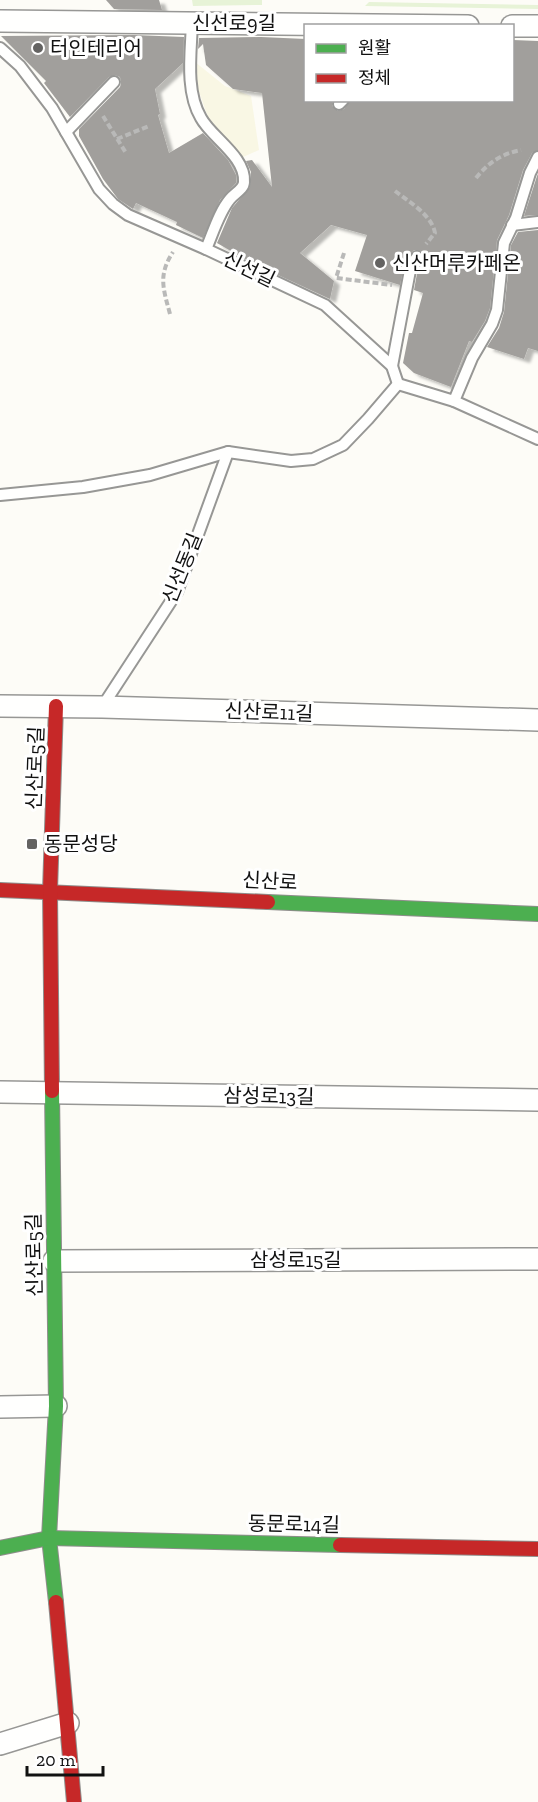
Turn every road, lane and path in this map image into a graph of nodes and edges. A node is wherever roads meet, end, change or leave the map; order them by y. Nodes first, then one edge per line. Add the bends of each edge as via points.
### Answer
1 (87, 10) edge
2 (0, 21) edge
3 (192, 23) junction
4 (304, 24) edge
5 (514, 26) edge
6 (538, 27) edge
7 (0, 48) edge
8 (114, 82) dead end
9 (99, 110) dead end
10 (148, 126) dead end
11 (66, 132) junction
12 (117, 139) junction
13 (525, 149) dead end
14 (126, 153) dead end
15 (538, 157) edge
16 (476, 178) dead end
17 (395, 191) dead end
18 (538, 222) edge
19 (513, 225) junction
20 (177, 245) dead end
21 (206, 249) junction
22 (344, 253) dead end
23 (417, 256) joint
24 (386, 284) dead end
25 (170, 314) dead end
26 (392, 366) junction
27 (398, 384) junction
28 (454, 401) junction
29 (538, 440) edge
30 (228, 452) junction
31 (0, 495) edge
32 (0, 706) edge
33 (56, 706) junction
34 (102, 707) junction
35 (538, 720) edge
36 (0, 890) edge
37 (50, 891) junction
38 (538, 914) edge
39 (0, 1092) edge
40 (52, 1092) junction
41 (538, 1100) edge
42 (538, 1259) edge
43 (54, 1261) junction
44 (56, 1406) junction
45 (0, 1407) edge
46 (49, 1538) junction
47 (0, 1548) edge
48 (538, 1549) edge
49 (68, 1724) junction
50 (0, 1744) edge
51 (74, 1802) edge

1 - 2 street, 신선로9길
1 - 3 street, 신선로9길
3 - 4 street, 신선로9길
3 - 21 lane via 190,59 196,107 206,126 237,160 244,180 242,188 226,205
5 - 6 street
7 - 11 lane, 신선길 via 35,84
8 - 11 lane
9 - 12 path
10 - 12 path
11 - 21 lane, 신선길 via 99,189 113,204 128,215
12 - 14 path
13 - 16 path via 500,156
15 - 19 lane
17 - 23 path via 416,206 434,228 435,233
18 - 19 lane
19 - 28 lane via 504,243 497,310
20 - 25 path via 162,276
21 - 26 lane, 신선길 via 325,305
22 - 24 path via 336,278
23 - 26 lane via 411,265
26 - 27 lane, 신선길
27 - 28 lane
27 - 30 lane via 343,445 313,459 291,461
28 - 29 lane
30 - 31 lane via 150,475 83,487
30 - 34 lane, 신선동길 via 177,592
32 - 33 street, 신산로11길
33 - 34 street, 신산로11길
33 - 37 street, 신산로5길
34 - 35 street, 신산로11길
36 - 37 street, 신산로
37 - 38 street, 신산로
37 - 40 street, 신산로5길
39 - 40 street, 삼성로13길
40 - 41 street, 삼성로13길
40 - 43 street, 신산로5길
42 - 43 street, 삼성로15길
43 - 44 street, 신산로5길
44 - 45 street
44 - 46 street, 신산로5길
46 - 47 street, 동문로14길
46 - 48 street, 동문로14길
46 - 49 street, 신산로5길
49 - 50 street
49 - 51 street, 신산로5길

